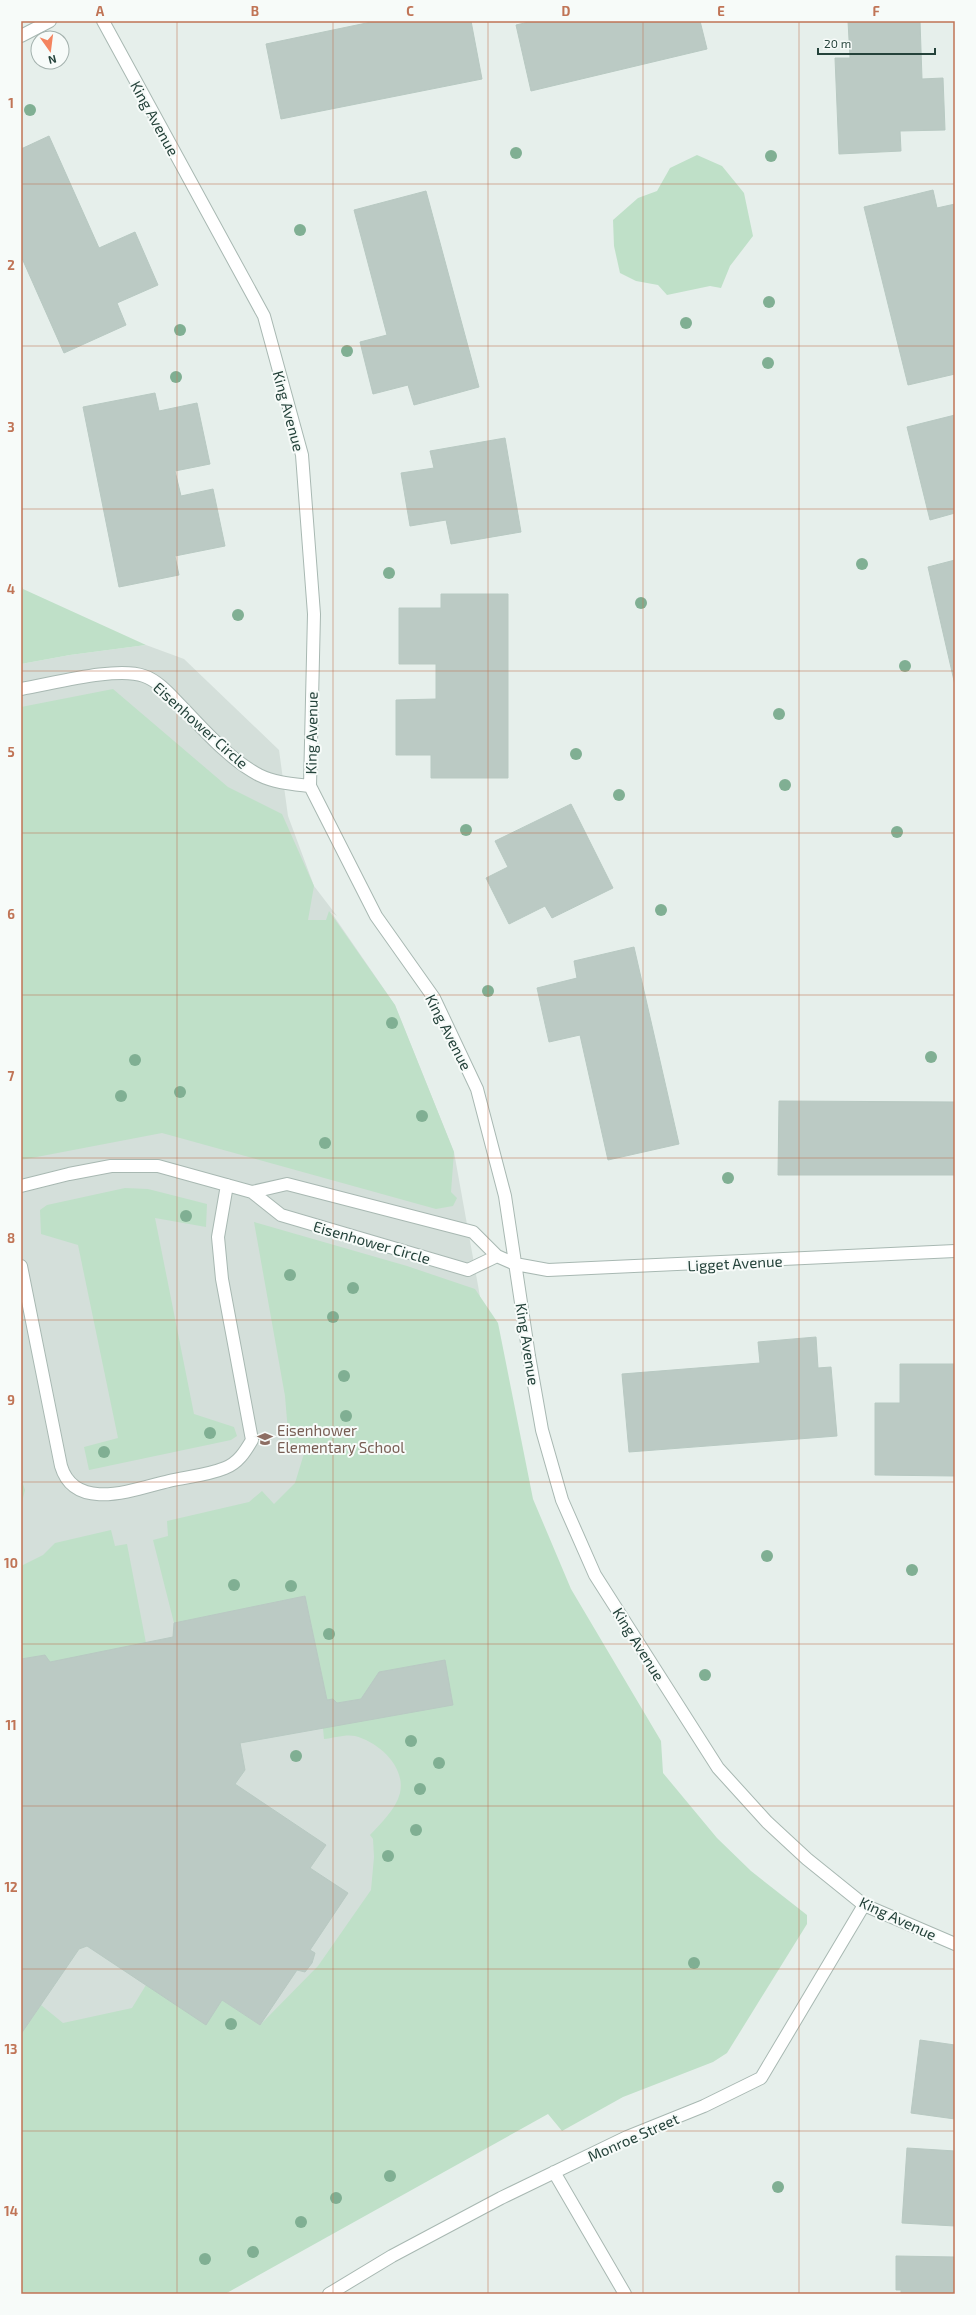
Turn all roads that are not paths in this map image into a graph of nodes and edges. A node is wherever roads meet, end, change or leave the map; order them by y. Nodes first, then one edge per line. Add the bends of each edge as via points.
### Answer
1 (50, 21) edge
2 (103, 21) edge
3 (21, 36) edge
4 (21, 689) edge
5 (310, 786) junction
6 (227, 1184) junction
7 (21, 1186) edge
8 (252, 1192) junction
9 (955, 1252) edge
10 (497, 1256) junction
11 (515, 1264) junction
12 (21, 1266) edge
13 (864, 1906) junction
14 (955, 1944) edge
15 (554, 2172) junction
16 (329, 2294) edge
17 (625, 2294) edge

1 - 3 street
2 - 5 street, King Avenue via 264,316 302,455 314,614
4 - 5 street, Eisenhower Circle via 115,672 144,676 163,688 210,737 239,762 260,775 284,783
5 - 11 street, King Avenue via 376,916 434,998 477,1089 505,1196
6 - 7 street, Eisenhower Circle via 158,1166 112,1166
6 - 8 street, Eisenhower Circle
6 - 12 street via 218,1237 221,1272 252,1440 243,1456 226,1468 106,1495 79,1490 70,1483 64,1476 61,1466
8 - 10 street via 287,1184 473,1232
8 - 10 street, Eisenhower Circle via 281,1215 468,1270
9 - 11 street, Ligget Avenue via 548,1270
10 - 11 street
11 - 13 street, King Avenue via 542,1430 562,1500 595,1575 718,1768 767,1822
13 - 14 street, King Avenue
13 - 15 street, Monroe Street via 761,2078
15 - 16 street, Monroe Street via 392,2256
15 - 17 street

